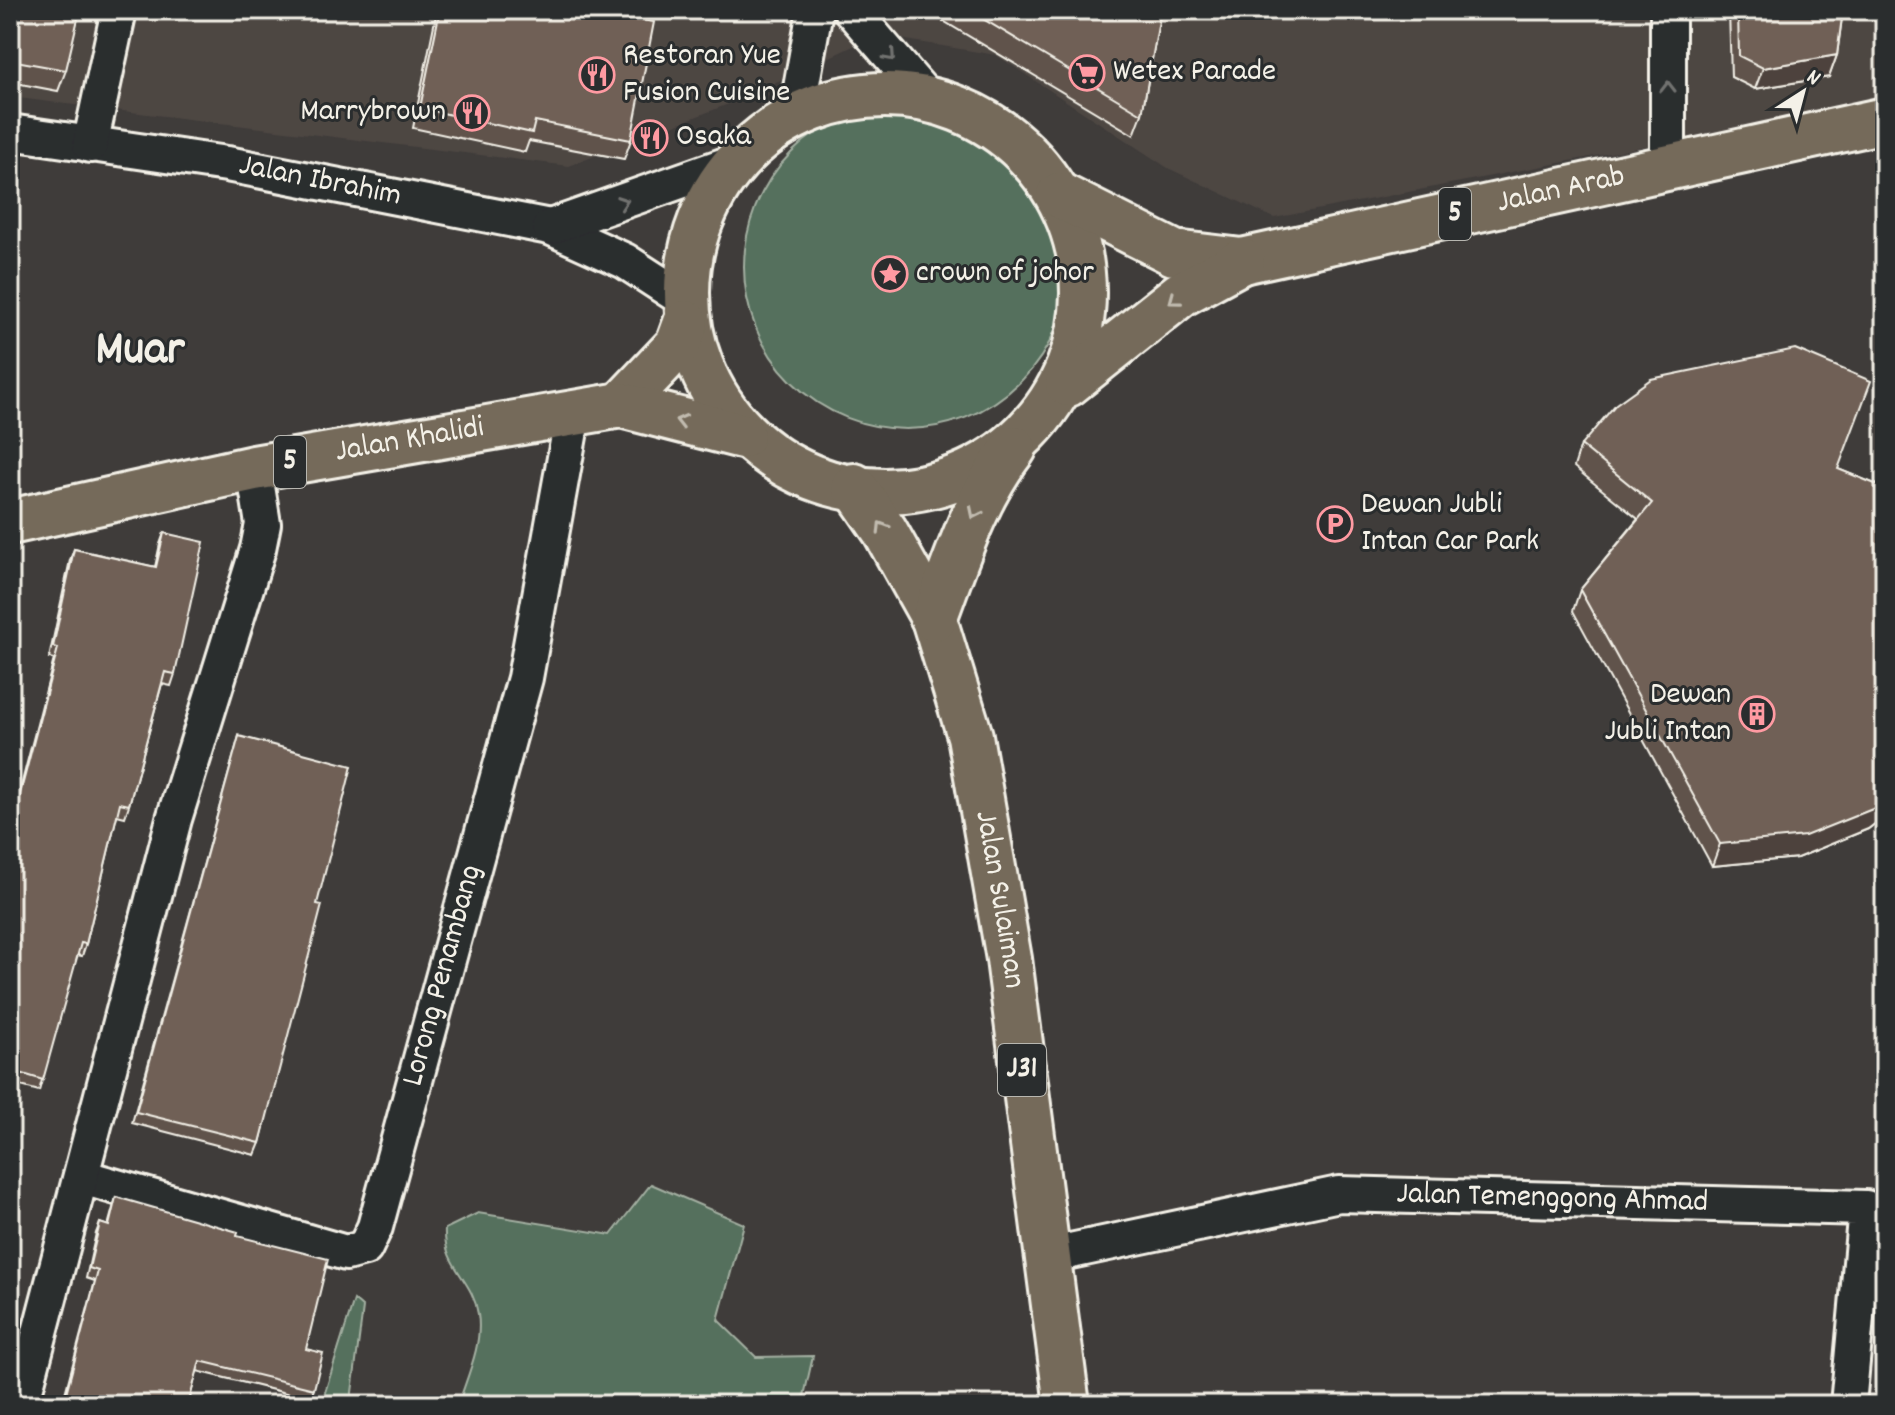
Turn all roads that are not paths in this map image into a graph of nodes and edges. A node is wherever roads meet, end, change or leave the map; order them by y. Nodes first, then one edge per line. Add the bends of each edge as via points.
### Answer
1 (119, 10) edge
2 (815, 10) edge
3 (851, 10) edge
4 (1668, 10) edge
5 (930, 101) junction
6 (796, 116) junction
7 (1885, 120) edge
8 (10, 132) edge
9 (90, 145) junction
10 (737, 161) junction
11 (1668, 165) junction
12 (1059, 195) junction
13 (550, 227) junction
14 (1242, 261) junction
15 (686, 312) junction
16 (1068, 384) junction
17 (621, 405) junction
18 (573, 414) junction
19 (1033, 424) junction
20 (742, 436) junction
21 (254, 468) junction
22 (854, 486) junction
23 (10, 522) edge
24 (934, 619) junction
25 (82, 1177) junction
26 (1047, 1256) junction
27 (21, 1405) edge
28 (1067, 1405) edge
29 (1848, 1405) edge

1 - 9 street
2 - 6 street
3 -> 5 street
11 -> 4 street
5 - 6 main road via 854,99
5 - 12 main road via 982,120 1026,153
6 - 10 main road
7 - 11 main road, Jalan Arab / 5
8 - 9 street, Jalan Ibrahim
9 - 13 street, Jalan Ibrahim via 227,164
13 -> 10 street
10 - 15 main road via 708,202 690,250
11 - 14 main road, Jalan Arab / 5
12 - 14 main road, Jalan Arab / 5 via 1174,253
12 - 16 main road via 1079,241 1087,288 1083,337
13 - 15 street, Jalan Ibrahim via 625,261
14 -> 16 main road, 5 via 1181,294
15 - 17 main road via 678,345
15 - 20 main road via 705,384
16 - 19 main road, 5
17 - 18 main road, Jalan Khalidi / 5
20 -> 17 main road, 5
18 - 21 main road, Jalan Khalidi / 5
18 - 25 street, Lorong Penambang via 525,678 365,1248 346,1253
19 - 22 main road, 5 via 996,456 954,478
19 -> 24 main road via 999,467 972,517
20 - 22 main road, 5 via 814,476
21 - 23 main road, Jalan Khalidi / 5
21 - 25 street via 263,524 258,549 174,819
24 -> 22 main road, J31
24 - 26 main road, Jalan Sulaiman / J31 via 970,736 1009,959
25 - 27 street
26 - 28 main road, Jalan Sulaiman / J31
26 - 29 street, Jalan Temenggong Ahmad via 1339,1194 1866,1208

